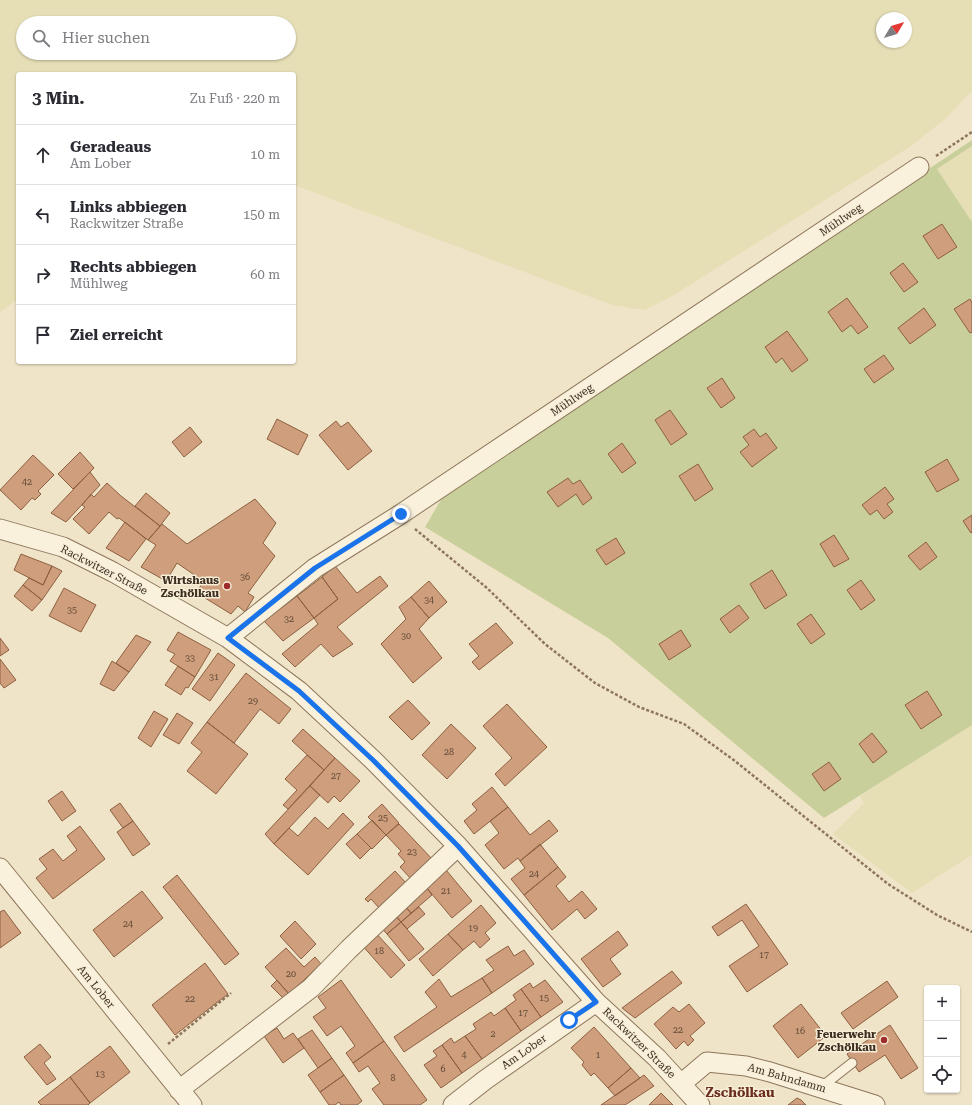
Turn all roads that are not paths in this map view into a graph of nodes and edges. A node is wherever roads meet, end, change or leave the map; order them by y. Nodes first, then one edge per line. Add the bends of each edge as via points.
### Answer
1 (919, 167) road end
2 (0, 529) edge
3 (228, 638) junction
4 (458, 846) junction
5 (0, 868) edge
6 (596, 1002) junction
7 (852, 1063) dead end
8 (681, 1084) junction
9 (820, 1088) junction
10 (179, 1090) junction
11 (192, 1105) edge
12 (453, 1105) edge
13 (700, 1105) edge
14 (875, 1105) edge

1 - 3 street, Mühlweg via 401,514 315,568
2 - 3 street, Rackwitzer Straße via 70,551 113,572
3 - 4 street, Rackwitzer Straße via 299,691 374,761
4 - 6 street, Rackwitzer Straße
4 - 10 street via 311,988
5 - 10 street, Am Lober
6 - 8 street, Rackwitzer Straße via 657,1058
6 - 12 street, Am Lober
7 - 9 lane
8 - 9 street, Am Bahndamm via 707,1062 746,1066
8 - 13 street, Rackwitzer Straße
9 - 14 street, Am Bahndamm
10 - 11 street, Am Lober

